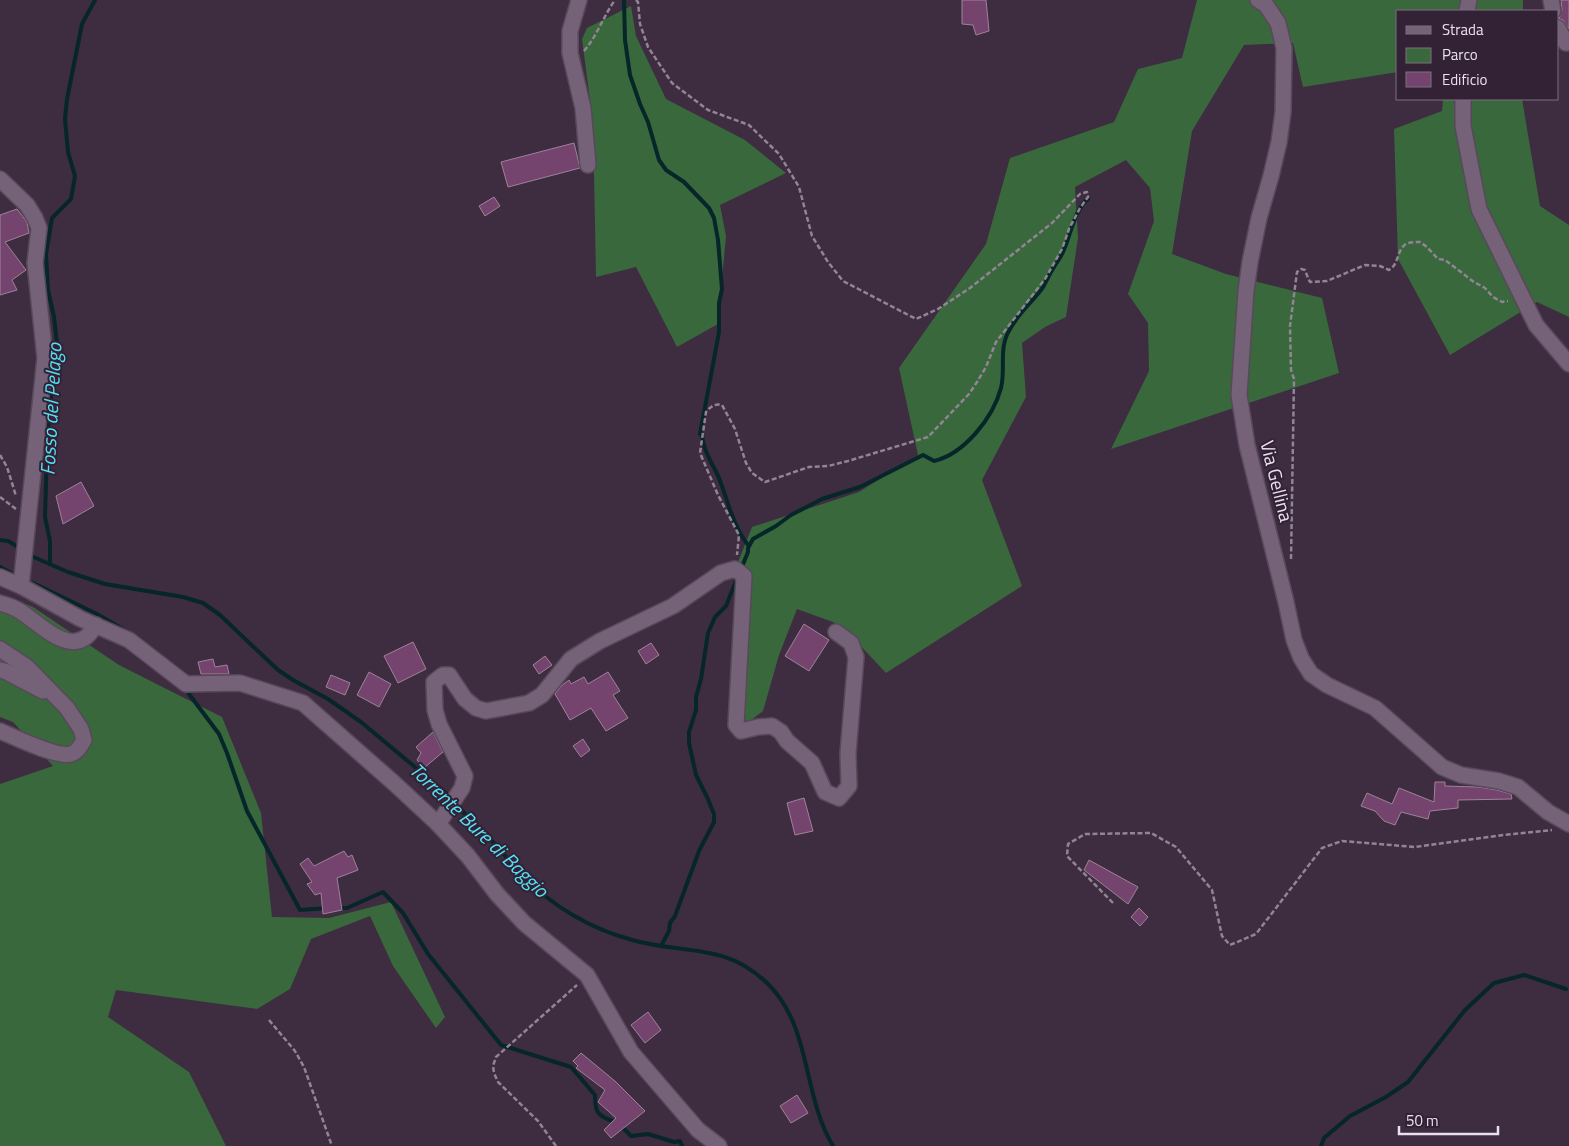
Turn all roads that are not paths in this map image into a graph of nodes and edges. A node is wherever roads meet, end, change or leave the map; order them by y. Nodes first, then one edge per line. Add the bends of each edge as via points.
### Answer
1 (579, 0) edge
2 (1258, 0) edge
3 (1275, 0) edge
4 (1278, 23) junction
5 (1559, 30) edge
6 (1566, 43) dead end
7 (1463, 100) edge
8 (588, 165) dead end
9 (0, 178) edge
10 (1569, 364) edge
11 (0, 577) edge
12 (21, 586) junction
13 (0, 603) edge
14 (96, 625) junction
15 (836, 632) dead end
16 (0, 649) edge
17 (0, 670) edge
18 (66, 708) junction
19 (0, 731) edge
20 (440, 821) junction
21 (1569, 824) edge
22 (719, 1146) edge

1 - 8 street via 570,31 570,54 583,108
2 - 4 street, Via Gellina via 1266,5
3 - 4 street
4 - 21 street, Via Gellina via 1284,48 1283,112 1250,262 1239,395 1247,445 1300,658 1311,674 1326,686 1375,708 1442,767 1461,775 1518,787 1548,812
5 - 6 street
7 - 10 street via 1463,126 1479,209 1536,325
9 - 12 street via 27,205 39,228 35,263 45,358
11 - 12 street
12 - 14 street
13 - 14 street via 18,610 46,632 74,642 86,638
14 - 20 street via 129,640 186,684 240,684 303,703
15 - 20 street via 851,643 856,658 848,753 849,786 839,798 825,792 812,763 781,732 772,726 741,731 736,725 744,576 735,569 721,573 673,606 600,641 571,659 542,694 529,703 486,712 465,699 450,675 443,675 434,682 439,724 464,770 465,781
16 - 18 street via 27,667
17 - 18 street via 36,686
18 - 19 street via 81,729 84,740 77,751 69,755 54,753
20 - 22 street via 514,913 588,975 631,1052 698,1130

